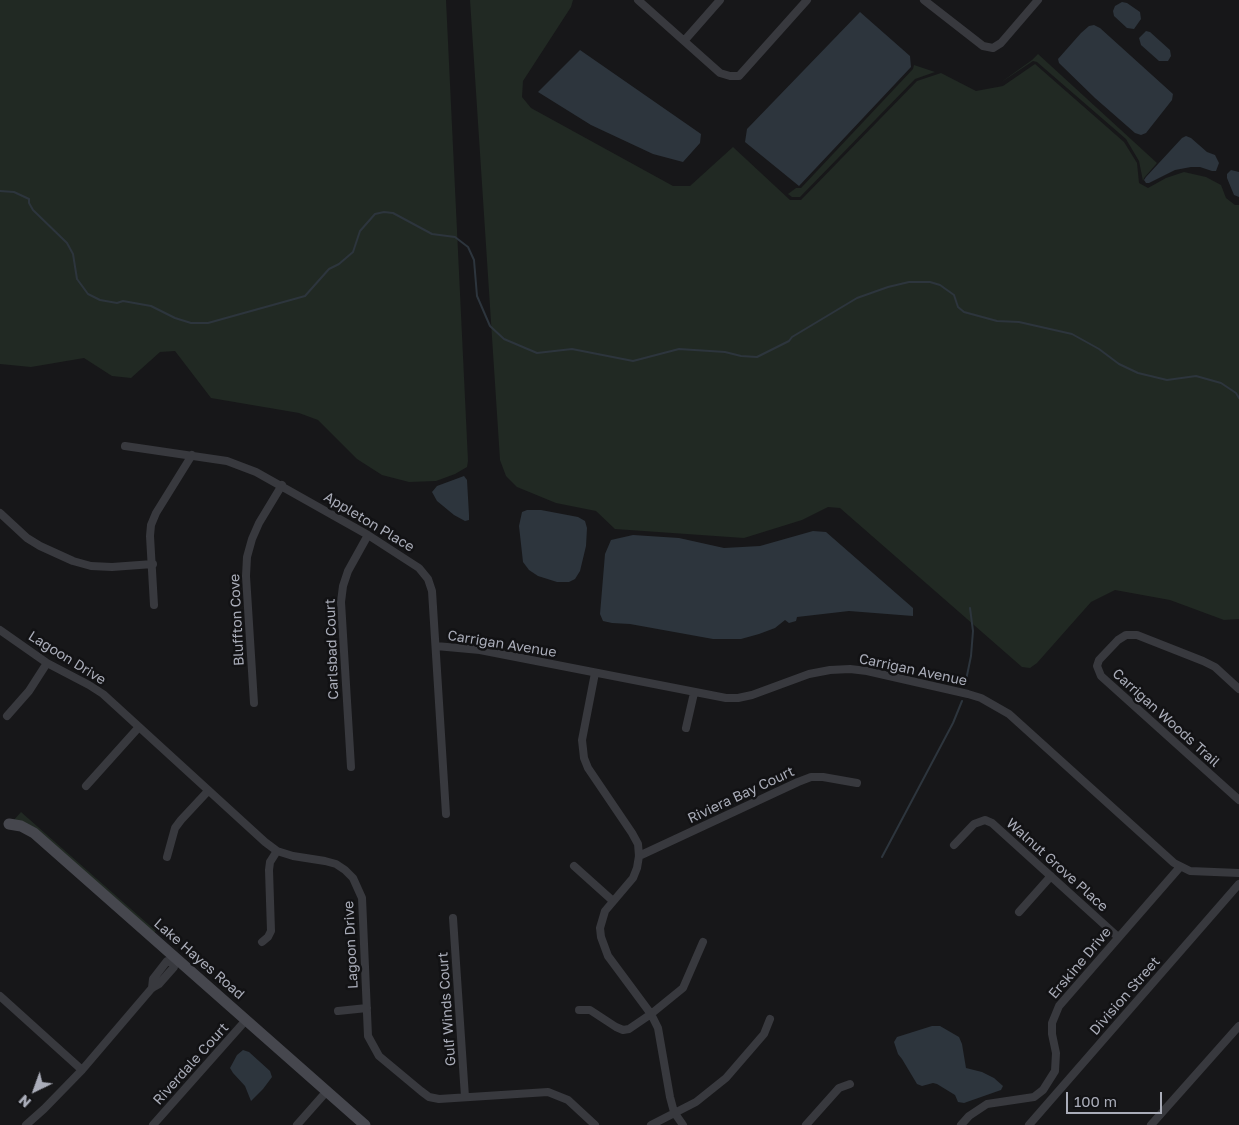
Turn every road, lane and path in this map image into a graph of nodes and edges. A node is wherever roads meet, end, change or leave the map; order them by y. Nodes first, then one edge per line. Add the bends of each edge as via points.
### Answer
1 (638, 0) edge
2 (720, 0) edge
3 (808, 0) edge
4 (924, 0) edge
5 (1038, 0) edge
6 (684, 41) junction
7 (125, 446) dead end
8 (192, 456) junction
9 (282, 485) junction
10 (0, 513) edge
11 (368, 535) junction
12 (153, 564) junction
13 (154, 606) dead end
14 (0, 630) edge
15 (436, 646) junction
16 (46, 663) junction
17 (595, 673) junction
18 (1239, 689) edge
19 (694, 693) junction
20 (254, 702) dead end
21 (7, 716) dead end
22 (139, 727) junction
23 (686, 728) dead end
24 (351, 767) dead end
25 (857, 783) dead end
26 (86, 786) dead end
27 (208, 790) junction
28 (1239, 800) edge
29 (446, 814) dead end
30 (4, 825) edge
31 (954, 844) dead end
32 (277, 851) junction
33 (639, 856) junction
34 (167, 857) dead end
35 (574, 866) dead end
36 (1180, 867) junction
37 (1239, 873) edge
38 (1051, 876) junction
39 (1239, 884) edge
40 (613, 901) junction
41 (1019, 912) dead end
42 (453, 918) dead end
43 (1118, 937) junction
44 (262, 942) dead end
45 (704, 942) dead end
46 (174, 960) junction
47 (0, 996) edge
48 (367, 1008) junction
49 (579, 1010) dead end
50 (338, 1011) dead end
51 (651, 1014) junction
52 (770, 1018) dead end
53 (246, 1020) junction
54 (1239, 1026) edge
55 (82, 1070) junction
56 (850, 1084) dead end
57 (327, 1091) junction
58 (465, 1098) junction
59 (674, 1112) junction
60 (26, 1125) edge
61 (154, 1125) edge
62 (297, 1125) edge
63 (365, 1125) edge
64 (595, 1125) edge
65 (651, 1125) edge
66 (683, 1125) edge
67 (806, 1125) edge
68 (961, 1125) edge
69 (1029, 1125) edge
70 (1152, 1125) edge

1 - 6 street
2 - 6 street
3 - 6 street via 739,76 720,72
4 - 5 street via 983,46 993,48
7 - 8 street, Appleton Place
8 - 9 street, Appleton Place via 227,461
8 - 12 street via 151,525
9 - 11 street, Appleton Place
9 - 20 street, Bluffton Cove via 259,523 247,557
10 - 12 street via 27,538 73,561 112,567
11 - 15 street, Appleton Place via 419,568 428,579 432,591
11 - 24 street, Carlsbad Court via 348,570 341,602
12 - 13 street
14 - 16 street, Lagoon Drive
15 - 17 street, Carrigan Avenue via 480,650
15 - 29 street, Appleton Place
16 - 21 street via 29,691
16 - 22 street, Lagoon Drive via 103,694
17 - 19 street, Carrigan Avenue
17 - 33 street via 582,740 584,758 632,833 638,844
18 - 28 street, Carrigan Woods Trail via 1215,667 1137,635 1126,635 1118,640 1099,660 1101,676
19 - 23 street
19 - 36 street, Carrigan Avenue via 738,698 809,674 850,669 982,698 1009,714
22 - 26 street
22 - 27 street, Lagoon Drive
25 - 33 street, Riviera Bay Court via 811,777
27 - 32 street, Lagoon Drive
27 - 34 street via 175,828
30 - 46 street, Lake Hayes Road via 21,826 34,833
31 - 38 street, Walnut Grove Place via 974,824 985,820 992,822
32 - 44 street via 268,870 271,931
32 - 48 street, Lagoon Drive via 336,864 353,878 362,898
33 - 40 street via 633,878
35 - 40 street
36 - 37 street, Carrigan Avenue via 1190,871
36 - 43 street, Erskine Drive
38 - 41 street
38 - 43 street, Walnut Grove Place
39 - 69 street, Division Street
40 - 51 street via 605,911 600,928 603,946
42 - 58 street, Gulf Winds Court
43 - 68 street, Erskine Drive via 1055,1013 1052,1034 1057,1061 1055,1071 1043,1090 1034,1097 987,1104
45 - 51 street via 683,988
46 - 53 street, Lake Hayes Road
46 - 55 street via 174,967
47 - 55 street
48 - 50 street
48 - 58 street, Lagoon Drive via 368,1036 379,1056 429,1097
49 - 51 street via 590,1010 623,1030
51 - 59 street via 658,1028
52 - 59 street via 764,1034 726,1078 696,1102
53 - 57 street, Lake Hayes Road
53 - 61 street, Riverdale Court
54 - 70 street
55 - 60 street
56 - 67 street via 839,1088
57 - 62 street
57 - 63 street, Lake Hayes Road
58 - 64 street, Lagoon Drive via 548,1092 568,1100
59 - 65 street
59 - 66 street

